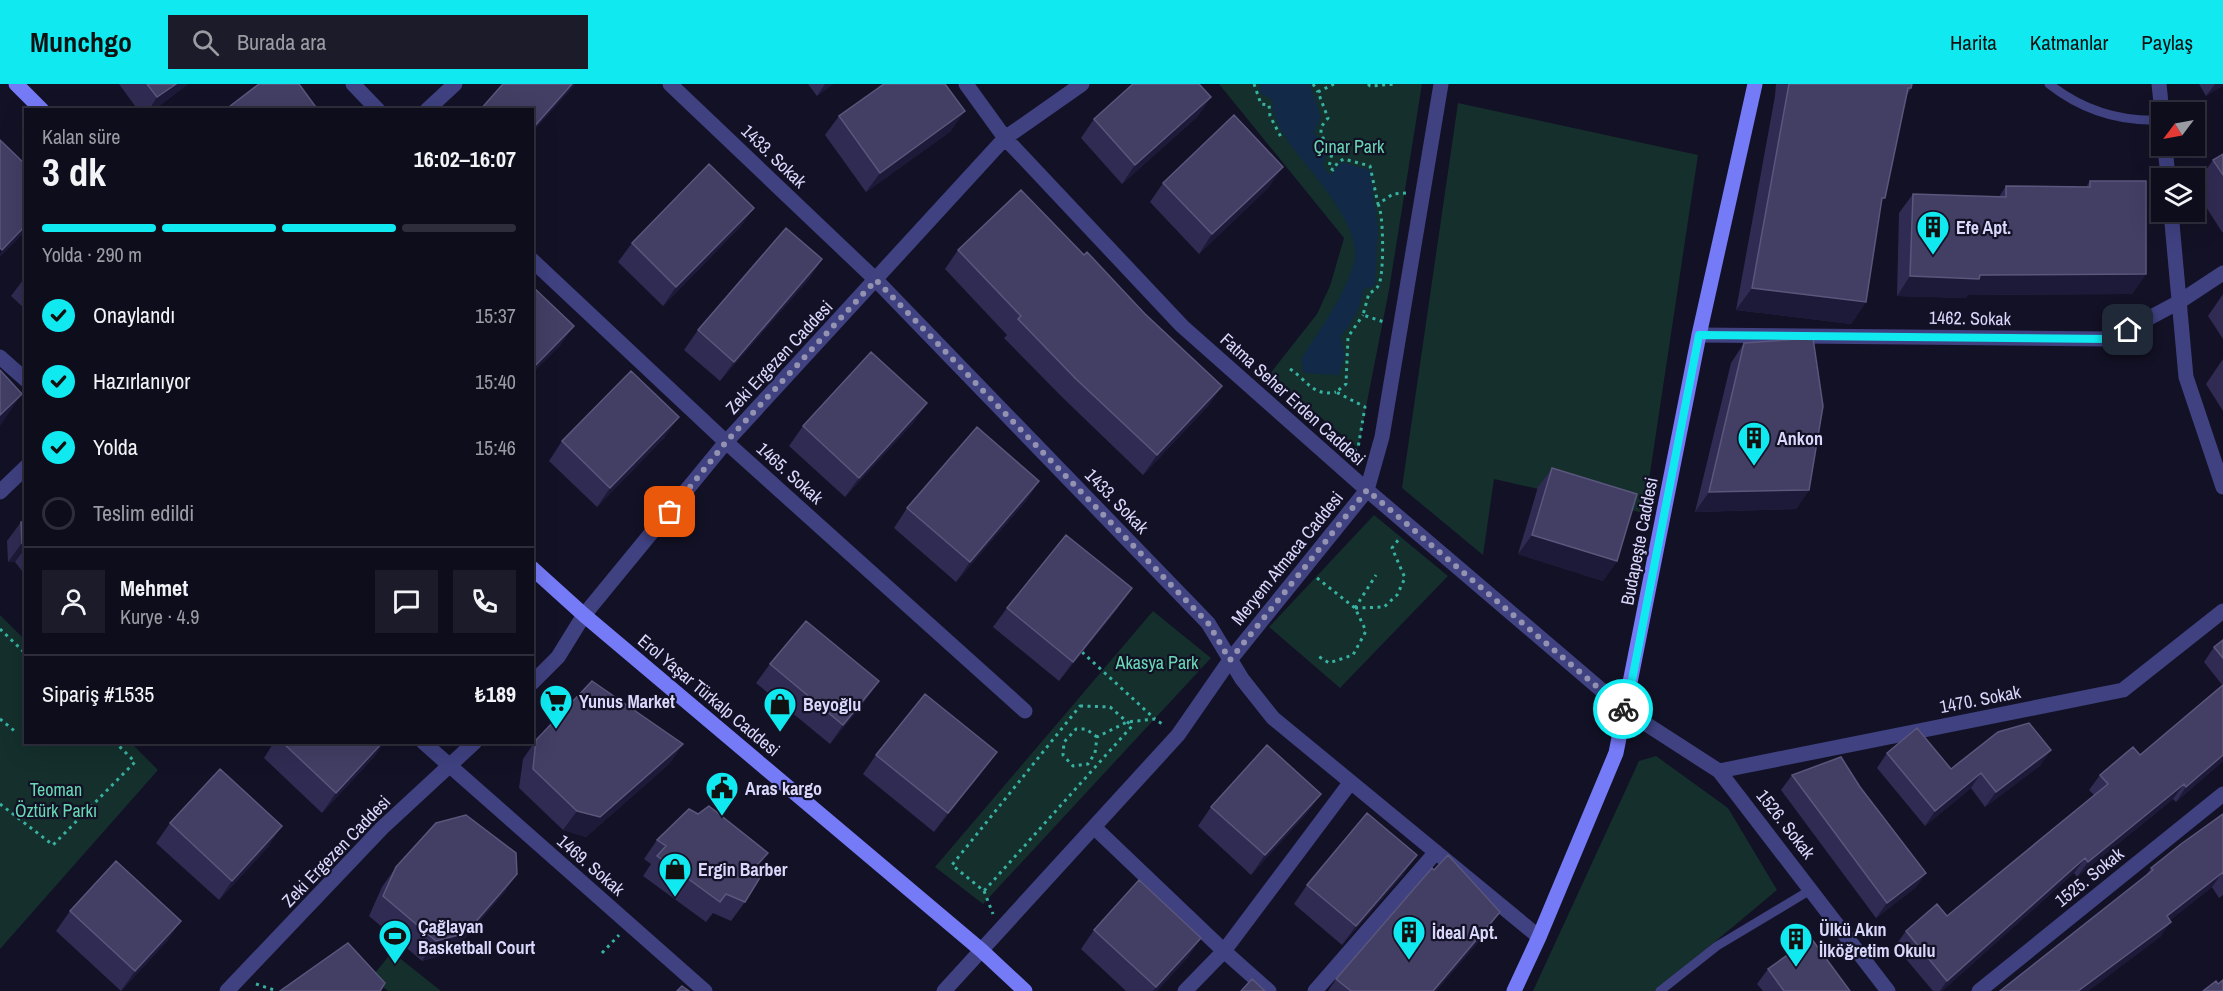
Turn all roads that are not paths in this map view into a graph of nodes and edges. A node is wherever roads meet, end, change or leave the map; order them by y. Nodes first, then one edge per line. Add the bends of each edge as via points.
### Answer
1 (16, 84) edge
2 (353, 84) edge
3 (455, 84) edge
4 (669, 84) edge
5 (966, 84) edge
6 (1082, 84) edge
7 (1441, 84) edge
8 (1755, 84) edge
9 (2049, 84) edge
10 (2159, 84) edge
11 (2161, 102) edge
12 (40, 108) edge
13 (376, 108) edge
14 (429, 108) edge
15 (2151, 120) edge
16 (1005, 138) junction
17 (2172, 222) edge
18 (534, 262) edge
19 (2223, 273) edge
20 (876, 280) junction
21 (2179, 302) junction
22 (1699, 335) junction
23 (0, 357) edge
24 (24, 378) edge
25 (726, 442) junction
26 (24, 469) edge
27 (2223, 487) edge
28 (1367, 490) junction
29 (0, 492) edge
30 (534, 570) edge
31 (2223, 611) edge
32 (584, 615) junction
33 (1230, 660) junction
34 (534, 681) edge
35 (1025, 711) dead end
36 (1626, 711) junction
37 (425, 744) edge
38 (473, 744) edge
39 (451, 768) junction
40 (1719, 771) junction
41 (1350, 783) junction
42 (2223, 794) edge
43 (1095, 828) junction
44 (1436, 852) junction
45 (1812, 888) junction
46 (1539, 938) junction
47 (981, 950) junction
48 (1224, 951) junction
49 (227, 991) edge
50 (705, 991) edge
51 (944, 991) edge
52 (1025, 991) edge
53 (1185, 991) edge
54 (1269, 991) edge
55 (1315, 991) edge
56 (1514, 991) edge
57 (1660, 991) edge
58 (1888, 991) edge
59 (1979, 991) edge

1 - 12 street
2 - 13 street
3 - 14 street
4 - 20 street, 1433. Sokak
5 - 16 street, Fatma Seher Erden Caddesi
6 - 16 street, Zeki Ergezen Caddesi
7 - 28 street, Meryem Atmaca Caddesi via 1382,437
8 - 22 street, Budapeşte Caddesi
9 - 15 lane via 2094,110 2137,121
10 - 11 street
16 - 20 street, Zeki Ergezen Caddesi
16 - 28 street, Fatma Seher Erden Caddesi via 1167,312
17 - 21 street
18 - 25 street, 1465. Sokak
19 - 21 street, 1462. Sokak
20 - 25 street, Zeki Ergezen Caddesi
20 - 33 street, 1433. Sokak via 1208,623
21 - 22 street, 1462. Sokak via 2110,339
21 - 27 street via 2186,377
22 - 36 street, Budapeşte Caddesi
23 - 24 street
25 - 32 street, Zeki Ergezen Caddesi
25 - 35 street, 1465. Sokak
26 - 29 street
28 - 33 street, Meryem Atmaca Caddesi
28 - 36 street, Fatma Seher Erden Caddesi
30 - 32 street, Erol Yaşar Türkalp Caddesi
31 - 40 street, 1470. Sokak via 2123,690
32 - 34 street, Zeki Ergezen Caddesi via 558,657
32 - 47 street, Erol Yaşar Türkalp Caddesi
33 - 41 street, 1433. Sokak via 1273,718
33 - 43 street, Meryem Atmaca Caddesi via 1178,735
36 - 40 street, 1526. Sokak
36 - 46 street, Budapeşte Caddesi via 1616,753
37 - 39 street, 1469. Sokak
38 - 39 street, Zeki Ergezen Caddesi
39 - 49 street, Zeki Ergezen Caddesi via 382,828
39 - 50 street, 1469. Sokak
40 - 45 street, 1526. Sokak
41 - 44 street, 1433. Sokak
41 - 48 street
42 - 59 street, 1525. Sokak
43 - 47 street, Meryem Atmaca Caddesi
43 - 48 street
44 - 46 street, 1433. Sokak
44 - 55 street
45 - 57 lane via 1717,946
45 - 58 street, 1526. Sokak
46 - 56 street, Budapeşte Caddesi
47 - 51 street, Meryem Atmaca Caddesi
47 - 52 street, Erol Yaşar Türkalp Caddesi
48 - 53 street
48 - 54 street

